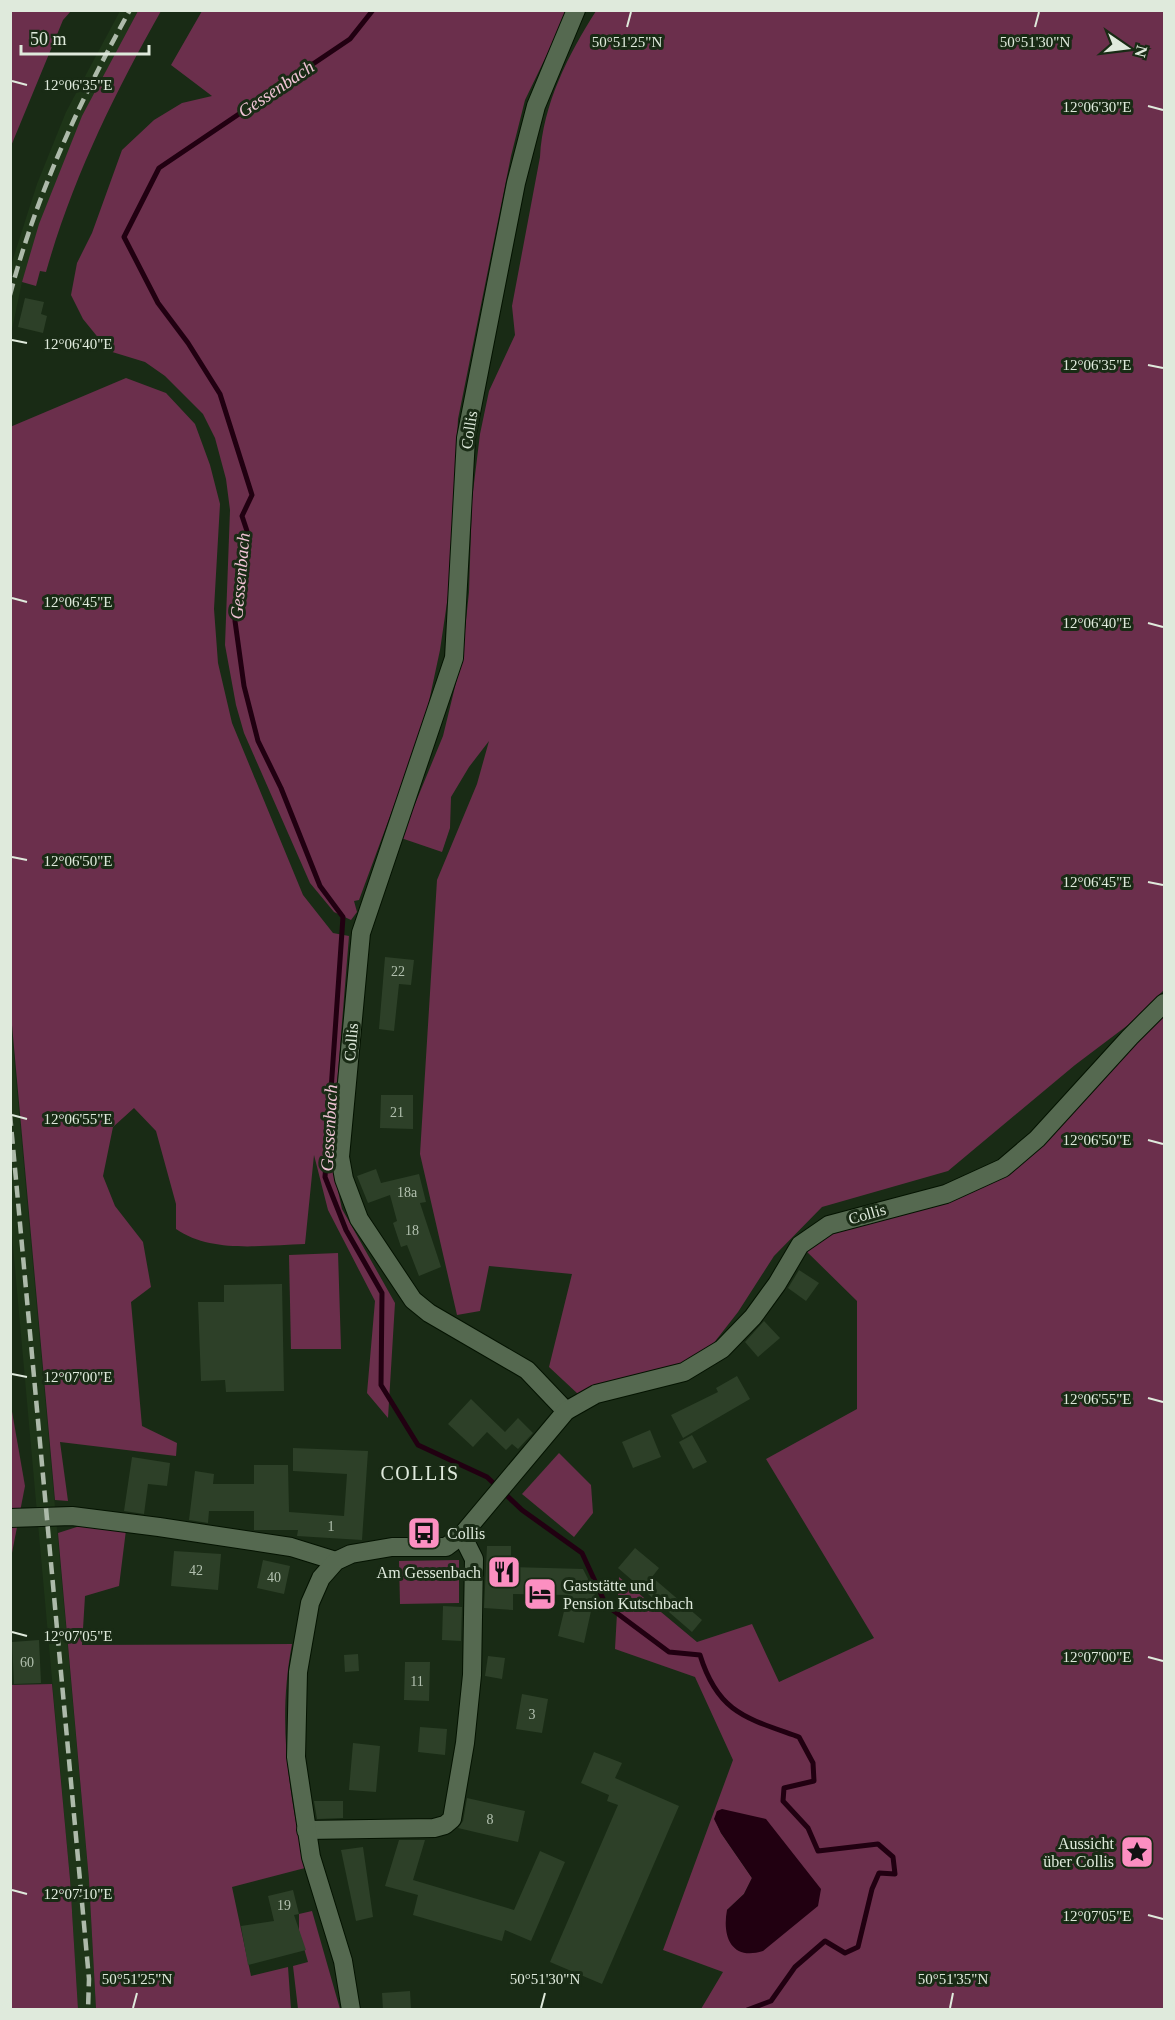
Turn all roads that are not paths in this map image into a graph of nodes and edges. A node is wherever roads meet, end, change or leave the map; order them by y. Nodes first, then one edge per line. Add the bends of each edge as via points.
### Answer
1 (576, 10) edge
2 (1164, 1003) edge
3 (566, 1411) junction
4 (10, 1518) edge
5 (462, 1535) junction
6 (336, 1562) junction
7 (306, 1830) junction
8 (351, 2010) edge

1 - 3 street, Collis via 533,117 516,183 466,438 454,658 361,933 340,1157 358,1219 413,1300 527,1370
2 - 3 street, Collis via 1037,1139 1003,1168 946,1194 829,1225 800,1245 757,1311 722,1349 684,1372 597,1394
3 - 5 street, Collis
4 - 6 street via 72,1516 159,1527 291,1547
5 - 6 street, Collis via 446,1547 392,1547 351,1554
5 - 7 street via 474,1559 472,1675 452,1819 434,1828
6 - 7 street via 321,1578 310,1603 298,1672 296,1757
7 - 8 street via 343,1961

